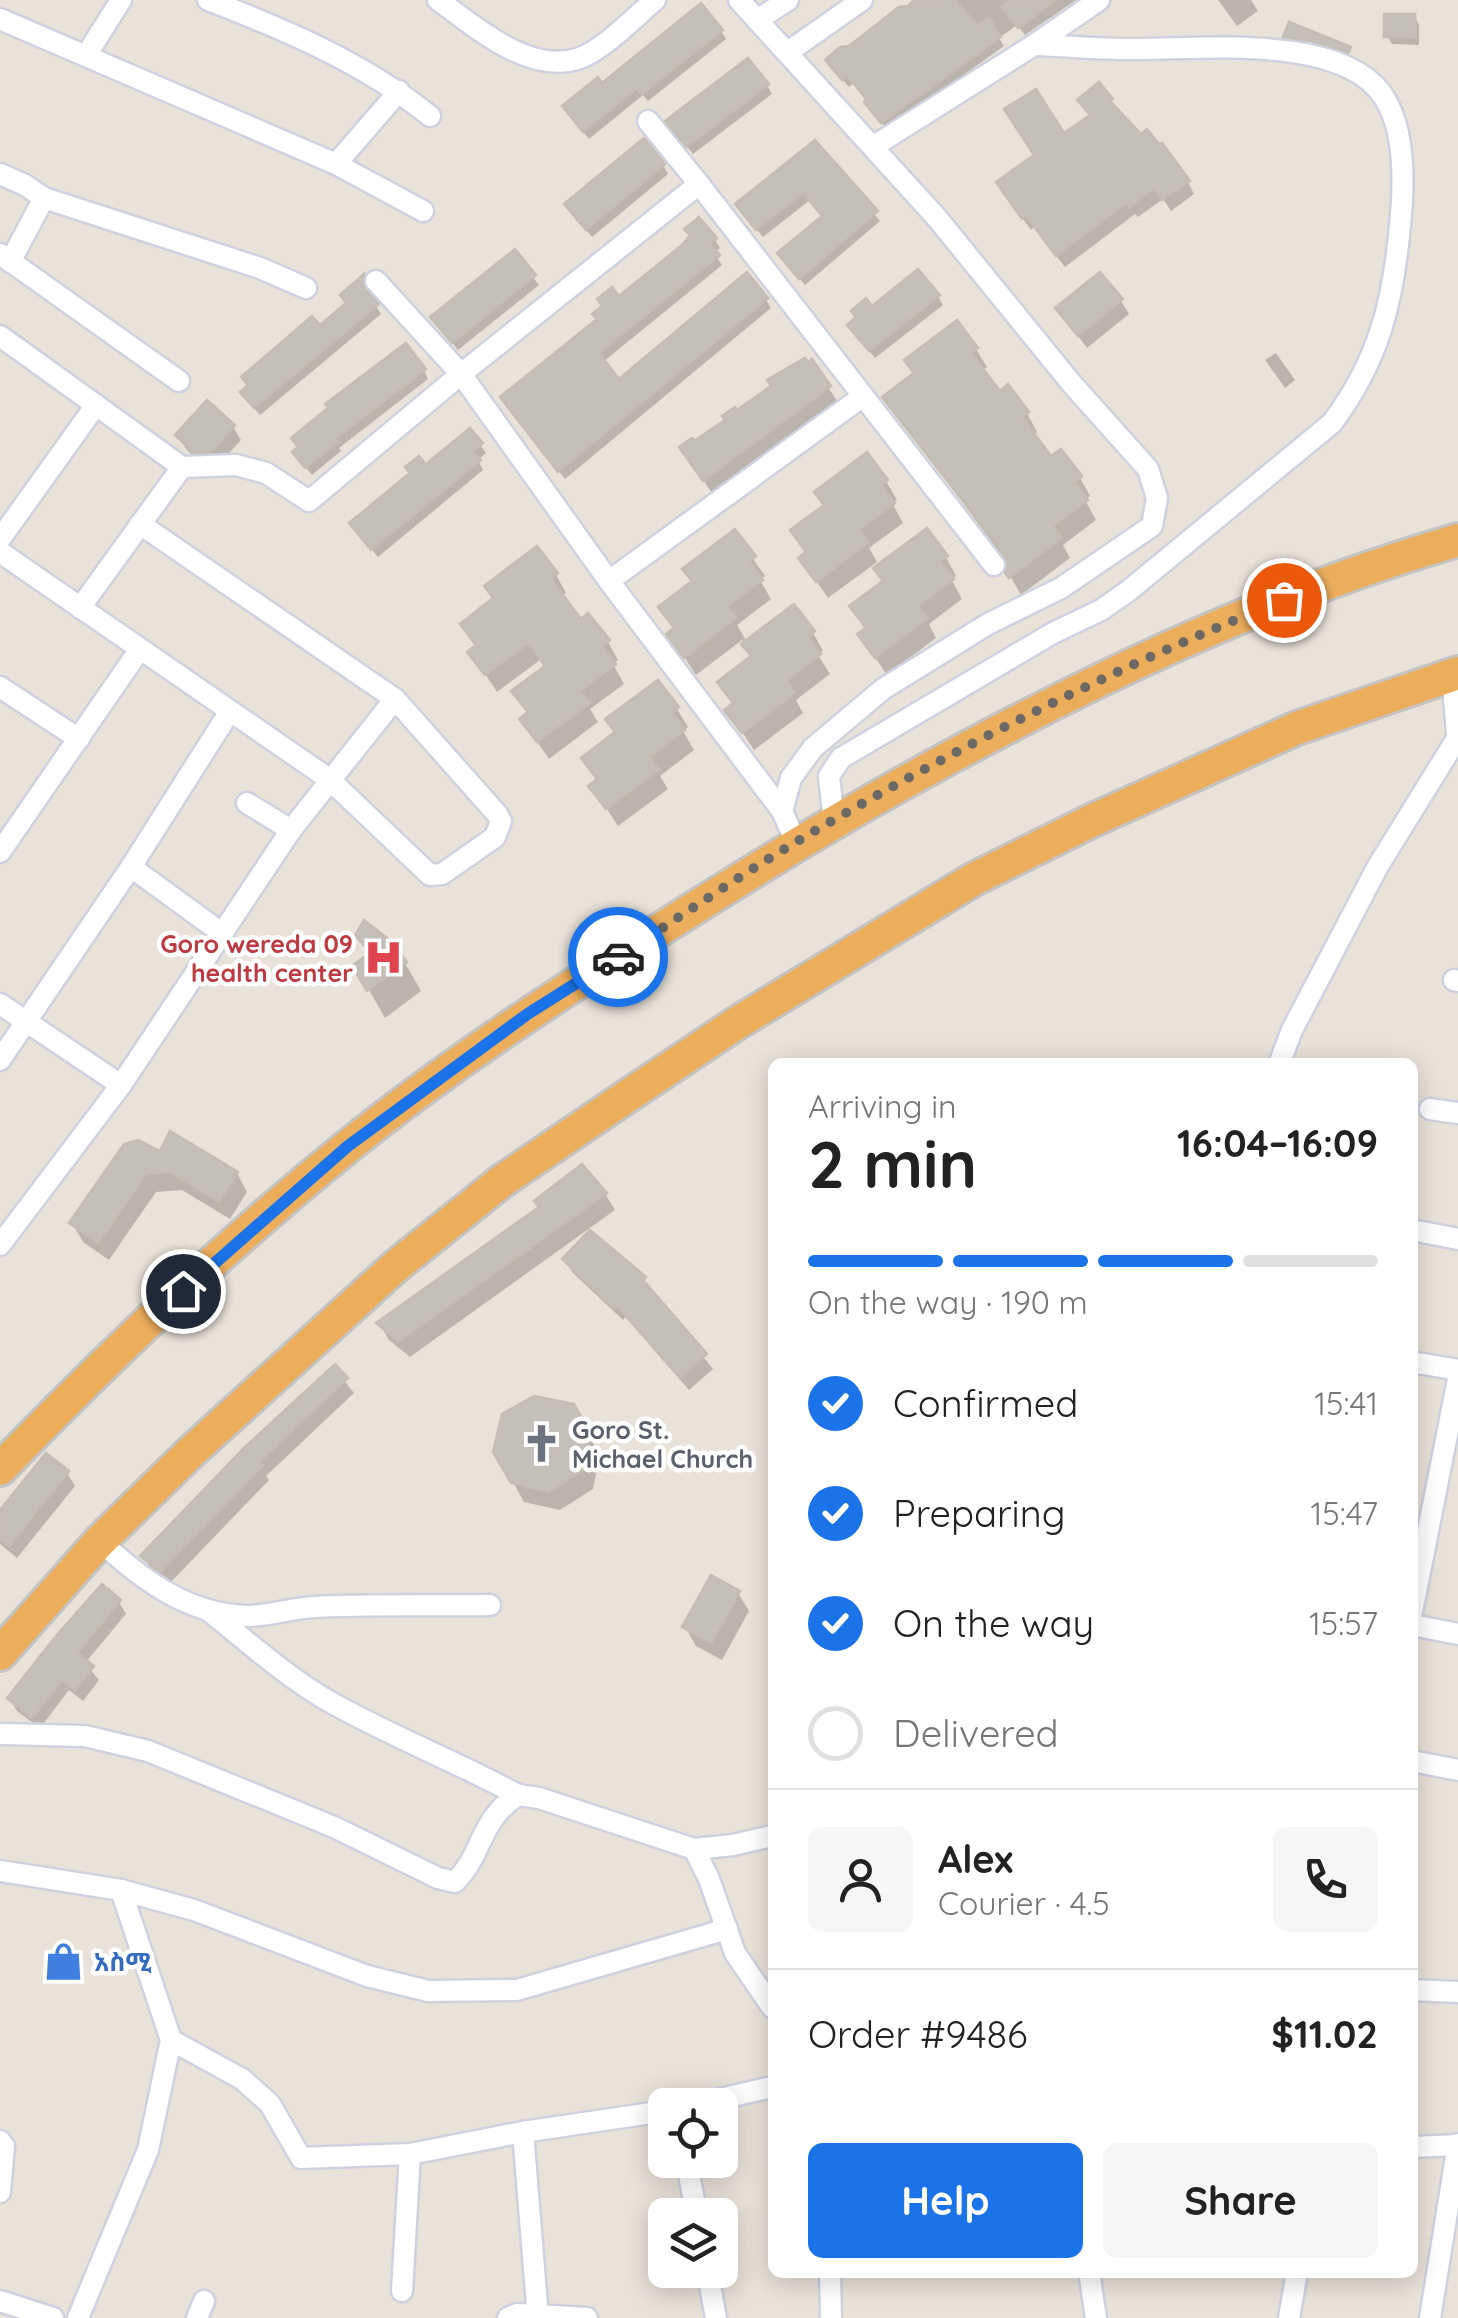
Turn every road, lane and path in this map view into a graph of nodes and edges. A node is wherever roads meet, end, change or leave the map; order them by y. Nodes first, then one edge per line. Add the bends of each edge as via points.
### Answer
1 (122, 0) edge
2 (208, 0) edge
3 (438, 0) edge
4 (656, 0) edge
5 (739, 0) edge
6 (788, 0) edge
7 (862, 0) edge
8 (1099, 0) edge
9 (0, 19) edge
10 (756, 20) junction
11 (1034, 46) junction
12 (788, 52) junction
13 (87, 54) junction
14 (398, 91) junction
15 (430, 116) dead end
16 (648, 122) dead end
17 (874, 146) junction
18 (336, 164) junction
19 (0, 174) edge
20 (699, 184) junction
21 (44, 198) junction
22 (424, 211) dead end
23 (5, 258) edge
24 (376, 281) dead end
25 (306, 288) dead end
26 (2, 341) edge
27 (461, 374) junction
28 (180, 381) dead end
29 (862, 396) junction
30 (96, 405) junction
31 (182, 467) junction
32 (140, 524) junction
33 (0, 539) edge
34 (1458, 540) edge
35 (0, 552) edge
36 (994, 565) dead end
37 (610, 581) junction
38 (80, 608) junction
39 (140, 648) junction
40 (1455, 674) edge
41 (0, 688) edge
42 (395, 699) junction
43 (230, 711) junction
44 (79, 739) junction
45 (1457, 742) edge
46 (329, 779) junction
47 (248, 804) dead end
48 (782, 811) junction
49 (834, 822) junction
50 (291, 830) junction
51 (796, 842) junction
52 (0, 852) edge
53 (131, 867) junction
54 (223, 934) junction
55 (0, 1004) edge
56 (26, 1021) junction
57 (1282, 1058) edge
58 (0, 1060) edge
59 (121, 1084) junction
60 (1430, 1109) dead end
61 (1458, 1113) edge
62 (1418, 1231) edge
63 (1458, 1239) edge
64 (0, 1245) edge
65 (1418, 1363) edge
66 (1458, 1370) edge
67 (1458, 1379) edge
68 (0, 1469) edge
69 (100, 1541) junction
70 (1418, 1582) edge
71 (490, 1605) dead end
72 (208, 1610) junction
73 (1418, 1626) edge
74 (1458, 1634) edge
75 (0, 1654) edge
76 (0, 1734) edge
77 (1418, 1762) edge
78 (1458, 1770) edge
79 (518, 1795) junction
80 (768, 1837) edge
81 (694, 1848) junction
82 (0, 1871) edge
83 (121, 1890) junction
84 (727, 1929) junction
85 (1418, 1990) edge
86 (1458, 1992) edge
87 (768, 2002) edge
88 (171, 2040) junction
89 (768, 2087) edge
90 (738, 2094) edge
91 (648, 2114) edge
92 (523, 2132) junction
93 (0, 2141) edge
94 (1458, 2145) edge
95 (1418, 2147) edge
96 (410, 2154) junction
97 (0, 2192) edge
98 (830, 2278) edge
99 (1090, 2278) edge
100 (1296, 2278) edge
101 (710, 2288) edge
102 (402, 2292) dead end
103 (0, 2300) edge
104 (538, 2316) edge
105 (53, 2318) edge
106 (78, 2318) edge
107 (508, 2318) edge
108 (587, 2318) edge
109 (716, 2318) edge
110 (831, 2318) edge
111 (1096, 2318) edge
112 (1290, 2318) edge
113 (1430, 2318) edge

1 - 13 street
2 - 14 street via 354,64
3 - 4 street via 517,52 552,62 580,58
5 - 10 street
6 - 10 street
7 - 12 street
8 - 11 street
9 - 13 street
10 - 12 street
11 - 17 street
11 - 49 street via 1283,48 1363,76 1385,97 1397,128 1403,197 1384,327 1355,393 1332,423 1127,592 841,758 829,776
12 - 17 street
13 - 18 street
14 - 15 street
14 - 18 street
16 - 20 street
17 - 48 street via 1148,468 1157,498 1152,526 1105,561 883,688 812,748 791,778
18 - 22 street
19 - 21 street
20 - 27 street
20 - 29 street
21 - 23 street
21 - 25 street
23 - 28 street
24 - 27 street
26 - 30 street
27 - 31 street via 309,501 266,472 236,464
27 - 37 street
29 - 36 street
29 - 37 street
30 - 31 street
30 - 33 street
31 - 32 street
32 - 38 street
32 - 42 street
34 - 49 highway via 1252,612 1027,714
35 - 38 street
37 - 48 street
38 - 39 street
39 - 43 street
39 - 44 street
40 - 45 street
40 - 69 highway via 1297,728 1091,821 974,879 737,1023 502,1181 382,1278
41 - 44 street
42 - 46 street
42 - 46 street via 497,814 495,838 442,874 430,875
43 - 46 street
43 - 53 street
44 - 52 street
45 - 57 street via 1378,866
46 - 50 street
47 - 50 street
48 - 51 street
49 - 51 highway
50 - 54 street
51 - 68 highway via 529,1013 348,1146 183,1291
53 - 54 street
53 - 56 street
54 - 59 street
55 - 56 street
56 - 58 street
56 - 59 street
59 - 64 street
60 - 61 street
62 - 63 street
65 - 66 street
67 - 70 street
69 - 72 street via 138,1576
69 - 75 highway
71 - 72 street via 311,1607 247,1616
72 - 79 street via 329,1701
73 - 74 street
76 - 79 street via 84,1736 148,1752 456,1882 481,1834
77 - 78 street
79 - 81 street
80 - 81 street
81 - 84 street
82 - 83 street
83 - 84 street via 428,1991 517,1990
83 - 88 street
84 - 87 street
85 - 86 street
88 - 96 street via 242,2079 270,2104 301,2158
88 - 106 street via 148,2150
89 - 90 street
91 - 92 street
92 - 96 street
92 - 104 street
93 - 97 street
94 - 95 street
94 - 113 street
96 - 102 street
98 - 110 street
99 - 111 street
100 - 112 street
101 - 109 street
103 - 105 street
104 - 107 street
104 - 108 street

